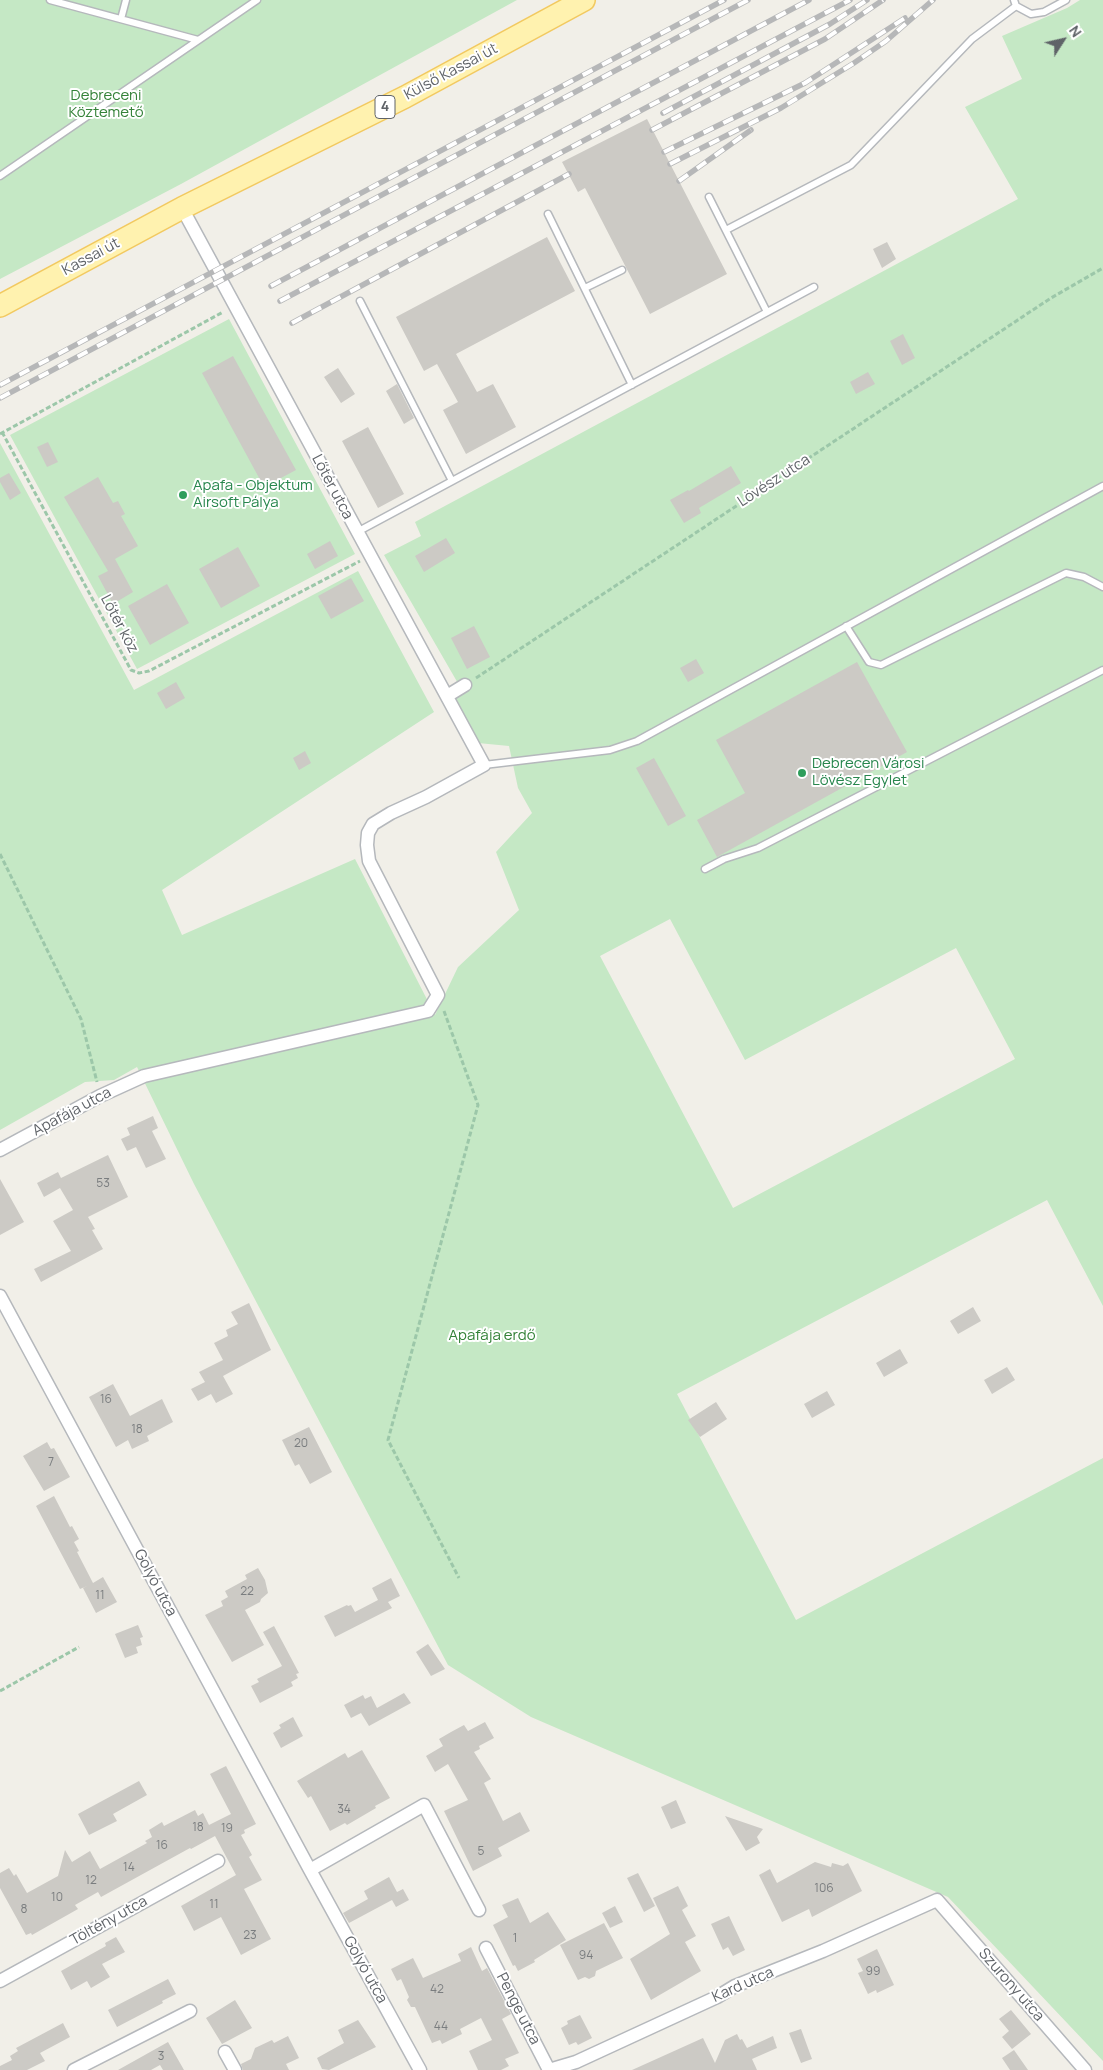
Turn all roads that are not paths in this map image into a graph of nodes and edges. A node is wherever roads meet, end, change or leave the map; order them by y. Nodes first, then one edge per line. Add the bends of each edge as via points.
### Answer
1 (50, 0) edge
2 (126, 0) edge
3 (257, 0) edge
4 (584, 0) edge
5 (1066, 0) edge
6 (1015, 3) edge
7 (121, 19) junction
8 (198, 40) junction
9 (0, 176) edge
10 (709, 197) dead end
11 (182, 208) junction
12 (548, 214) dead end
13 (726, 230) junction
14 (622, 270) dead end
15 (814, 287) dead end
16 (585, 288) junction
17 (360, 301) dead end
18 (0, 306) edge
19 (767, 312) junction
20 (632, 384) junction
21 (452, 481) junction
22 (1103, 486) edge
23 (357, 532) junction
24 (1103, 588) edge
25 (846, 626) junction
26 (1103, 670) edge
27 (465, 685) road end
28 (447, 696) junction
29 (484, 765) junction
30 (706, 869) dead end
31 (0, 1150) edge
32 (0, 1296) edge
33 (218, 1861) dead end
34 (310, 1870) junction
35 (937, 1900) joint
36 (478, 1910) dead end
37 (486, 1948) dead end
38 (0, 1981) edge
39 (190, 2011) dead end
40 (225, 2052) dead end
41 (74, 2070) edge
42 (235, 2070) edge
43 (420, 2070) edge
44 (549, 2070) edge
45 (1085, 2070) edge

1 - 7 lane
2 - 7 lane
3 - 8 lane
4 - 11 main road, Külső Kassai út / 4 via 405,97
5 - 6 lane via 1044,12 1031,14
6 - 13 lane via 972,39 851,165
7 - 8 lane
8 - 9 lane
10 - 13 lane
11 - 18 main road, Kassai út / 4
11 - 23 street, Lőtér utca
12 - 16 lane
13 - 19 lane
14 - 16 lane
15 - 19 lane
16 - 20 lane
17 - 21 lane
19 - 20 lane
20 - 21 lane
21 - 23 lane
22 - 25 lane
23 - 28 street, Lőtér utca
24 - 25 lane via 1084,577 1066,573 881,665 869,662
25 - 29 lane via 637,741 610,750
26 - 30 lane via 758,848 724,859
27 - 28 street
28 - 29 street, Lőtér utca
29 - 31 street, Apafája utca via 391,813 373,824 368,833 368,862 438,995 428,1011 144,1076
32 - 34 street, Golyó utca
33 - 38 street, Töltény utca
34 - 36 street via 424,1805
34 - 43 street, Golyó utca
35 - 44 street, Kard utca via 824,1952 742,1984 576,2062
35 - 45 street, Szurony utca
37 - 44 street, Penge utca
39 - 41 street
40 - 42 street

